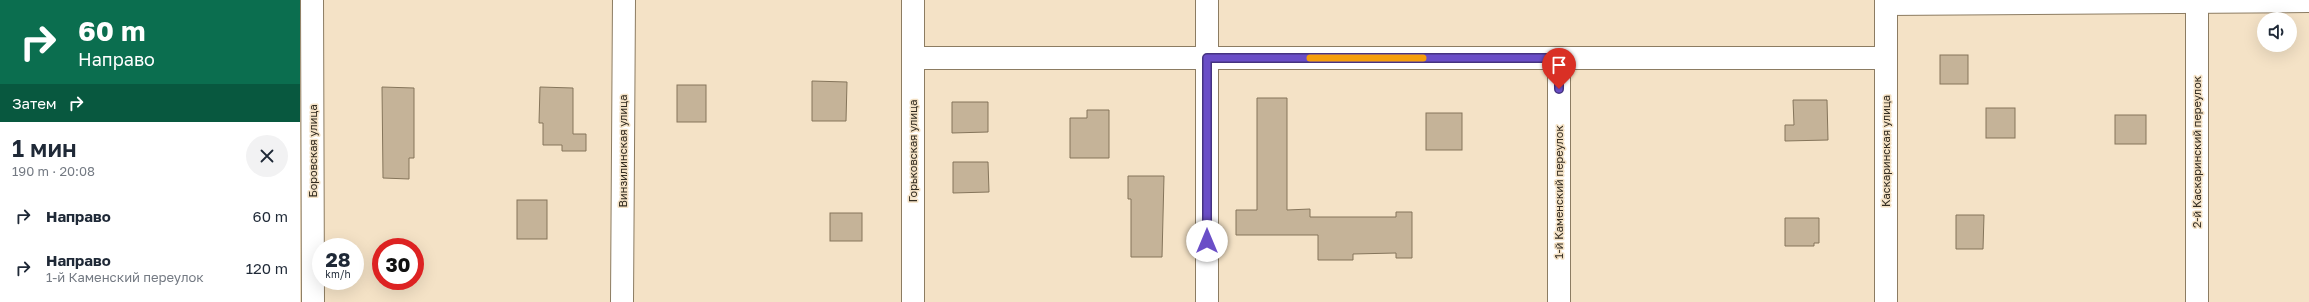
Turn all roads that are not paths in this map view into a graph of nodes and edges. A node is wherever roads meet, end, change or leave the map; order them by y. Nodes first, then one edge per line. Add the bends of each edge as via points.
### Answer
1 (312, 0) edge
2 (624, 0) edge
3 (913, 0) edge
4 (1207, 0) edge
5 (2309, 1) edge
6 (1886, 2) edge
7 (2197, 2) junction
8 (913, 58) junction
9 (1207, 58) junction
10 (1559, 58) junction
11 (1886, 58) junction
12 (313, 302) edge
13 (622, 302) edge
14 (913, 302) edge
15 (1207, 302) edge
16 (1559, 302) edge
17 (1886, 302) edge
18 (2197, 302) edge

1 - 12 street, Боровская улица
2 - 13 street, Винзилинская улица
3 - 8 street, Горьковская улица
4 - 9 street
5 - 7 street
6 - 7 street
6 - 11 street, Каскаринская улица
7 - 18 street, 2-й Каскаринский переулок
8 - 9 street
8 - 14 street, Горьковская улица
9 - 10 street
9 - 15 street
10 - 11 street
10 - 16 street, 1-й Каменский переулок
11 - 17 street, Каскаринская улица

